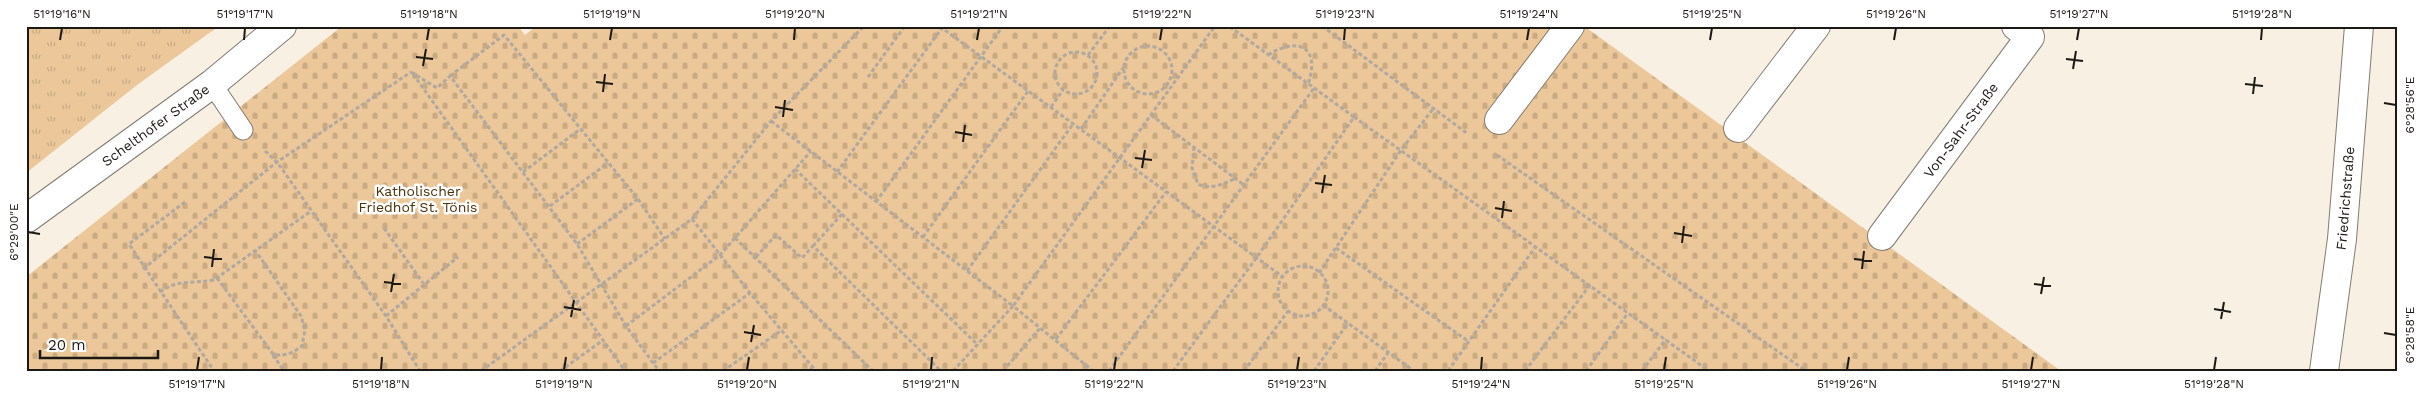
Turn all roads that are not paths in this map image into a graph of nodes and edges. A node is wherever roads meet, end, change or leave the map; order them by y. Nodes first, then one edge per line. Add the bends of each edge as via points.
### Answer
1 (282, 26) edge
2 (1570, 26) edge
3 (1816, 26) edge
4 (2016, 26) edge
5 (2359, 26) edge
6 (212, 84) junction
7 (1499, 120) dead end
8 (1738, 128) dead end
9 (243, 130) road end
10 (26, 219) edge
11 (1882, 236) dead end
12 (2324, 371) edge

1 - 6 street, Schelthofer Straße
2 - 7 street
3 - 8 street
4 - 11 street, Von-Sahr-Straße via 2030,38
5 - 12 street, Friedrichstraße via 2342,239
6 - 9 lane
6 - 10 street, Schelthofer Straße

